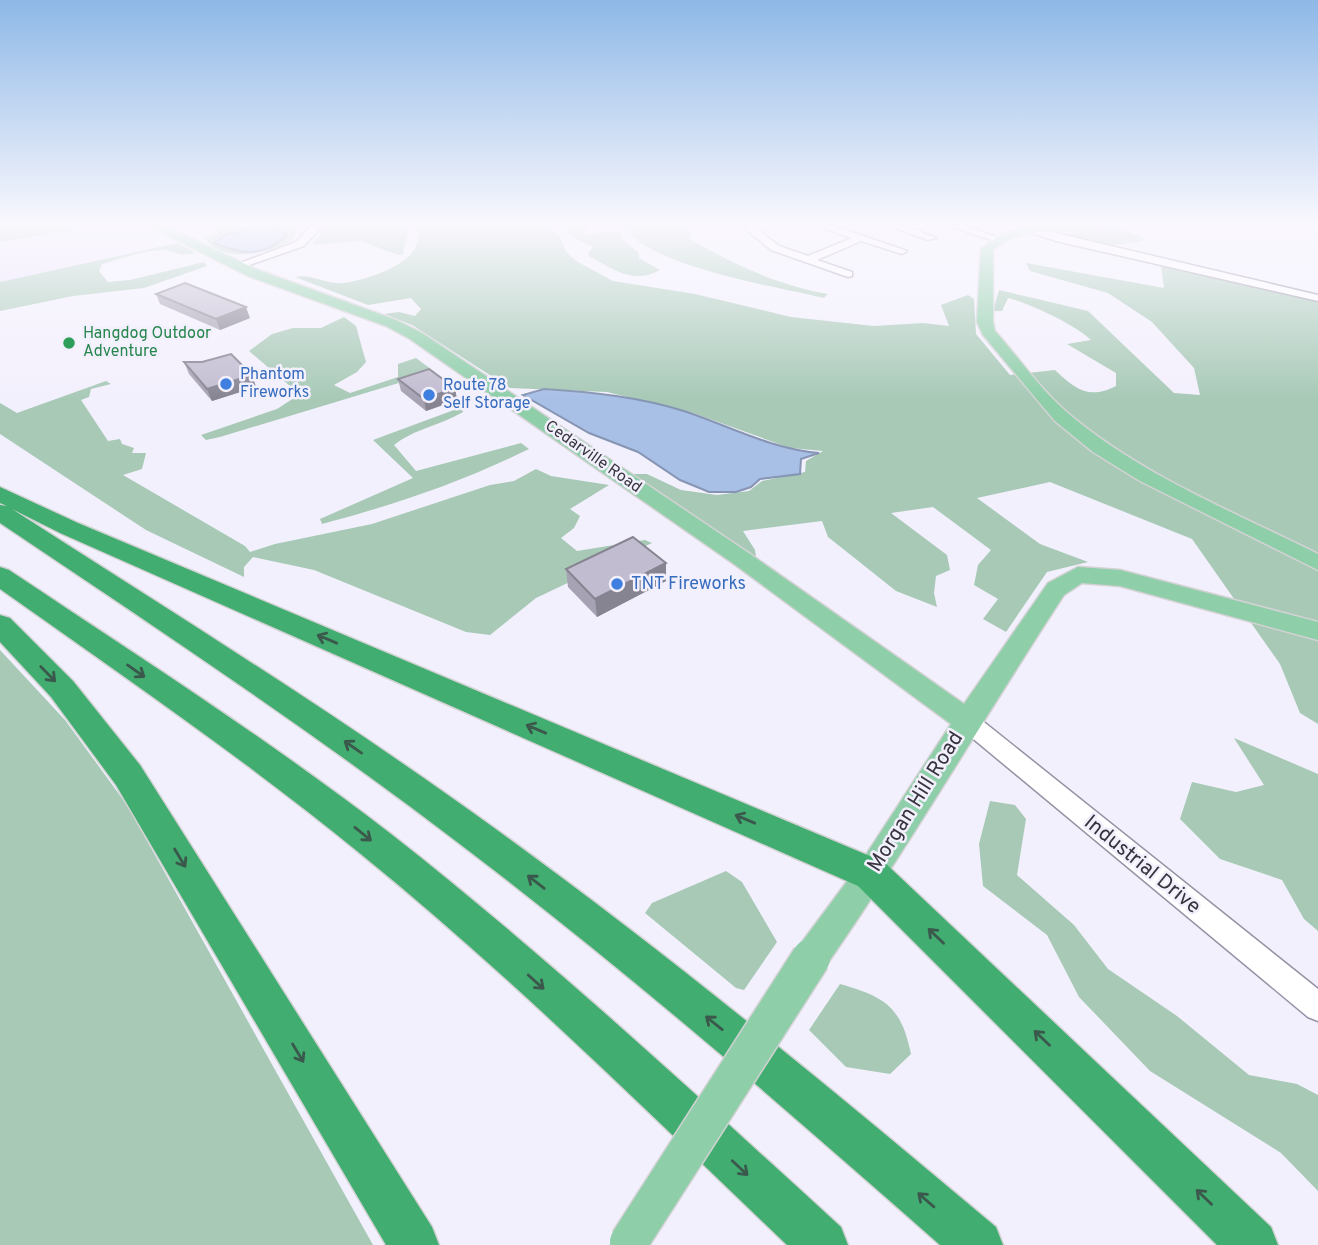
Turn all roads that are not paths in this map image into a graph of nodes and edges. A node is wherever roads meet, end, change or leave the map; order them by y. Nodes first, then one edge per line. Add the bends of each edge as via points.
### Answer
1 (283, 283) edge
2 (987, 283) edge
3 (1252, 283) edge
4 (1318, 298) edge
5 (0, 494) edge
6 (0, 512) edge
7 (1318, 563) edge
8 (0, 576) edge
9 (0, 625) edge
10 (1318, 631) edge
11 (967, 721) junction
12 (871, 874) junction
13 (1318, 1007) edge
14 (411, 1243) edge
15 (628, 1244) edge
16 (823, 1245) edge
17 (978, 1245) edge
18 (1253, 1245) edge

1 - 11 main road, Cedarville Road via 416,336 742,559
2 - 7 main road via 986,328 992,340 1062,417 1147,477
3 - 4 street
12 -> 5 highway
17 -> 6 highway via 819,1107 485,842 292,705
8 -> 16 highway via 309,792 438,895
9 -> 14 highway via 62,689 128,775
10 - 11 main road, Morgan Hill Road via 1129,580 1096,574 1073,576 1056,589
11 - 12 main road, Morgan Hill Road
11 - 13 street, Industrial Drive
12 - 15 main road, Morgan Hill Road, bridge via 811,958
18 -> 12 highway

